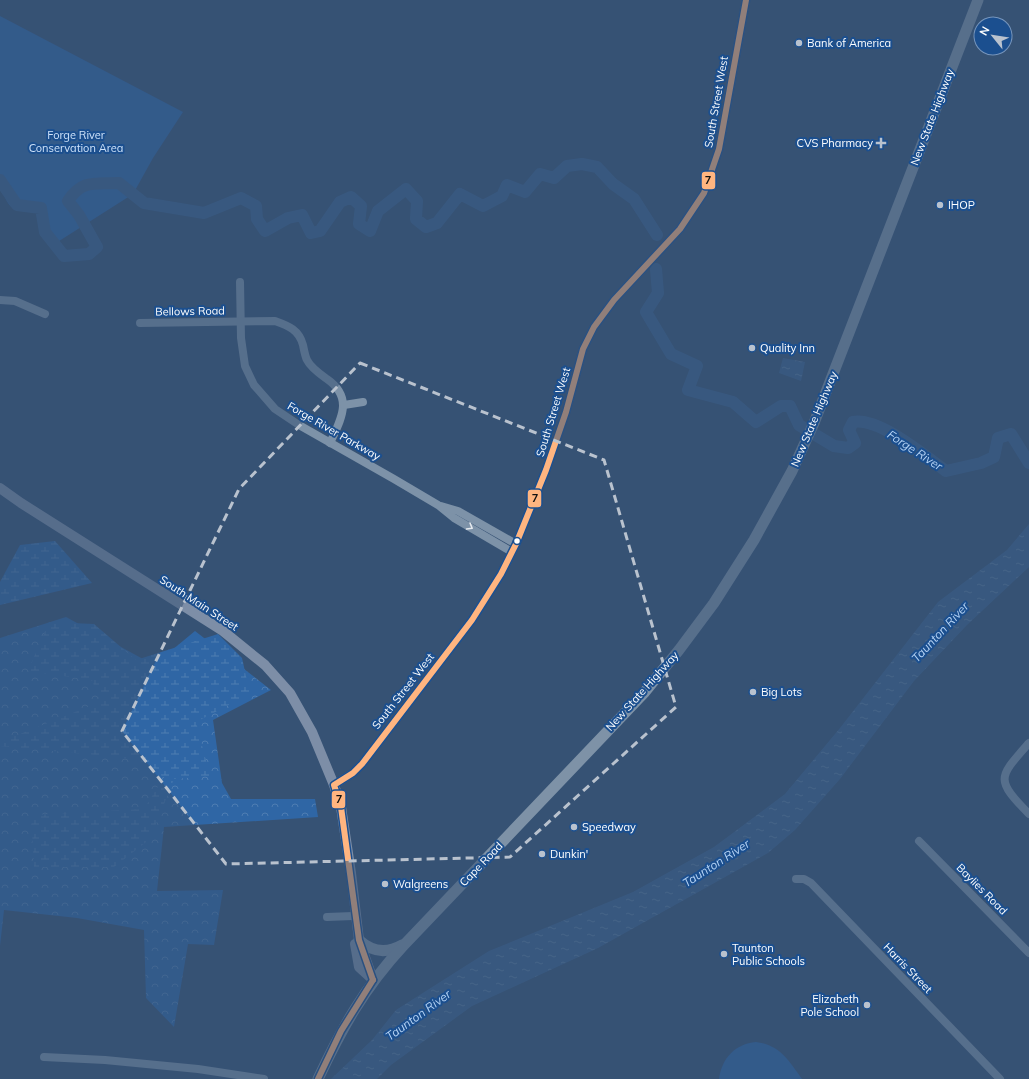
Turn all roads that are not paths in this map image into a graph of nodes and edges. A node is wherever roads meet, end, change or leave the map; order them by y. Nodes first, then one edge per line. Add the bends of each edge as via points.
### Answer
1 (746, 0) edge
2 (978, 0) edge
3 (240, 282) dead end
4 (0, 300) edge
5 (45, 314) dead end
6 (241, 321) junction
7 (140, 322) dead end
8 (364, 402) dead end
9 (344, 405) junction
10 (330, 443) junction
11 (0, 488) edge
12 (438, 505) junction
13 (516, 544) junction
14 (512, 552) junction
15 (1029, 743) edge
16 (557, 783) joint
17 (334, 785) junction
18 (1029, 814) edge
19 (919, 841) dead end
20 (796, 879) dead end
21 (352, 886) junction
22 (353, 916) junction
23 (327, 917) dead end
24 (359, 940) junction
25 (409, 940) junction
26 (1029, 953) edge
27 (373, 980) junction
28 (44, 1057) dead end
29 (264, 1079) edge
30 (318, 1079) edge
31 (1000, 1079) edge

1 - 13 street, South Street West via 719,149 707,186 685,223 609,306 590,332 554,449
2 - 16 highway, New State Highway via 814,423 764,524 707,613 650,686
3 - 6 street, Forge River Parkway
4 - 5 street via 15,301
6 - 7 street, Bellows Road
6 - 9 street, Bellows Road via 275,321 295,330 301,337 307,360 333,383
6 - 10 street, Forge River Parkway via 245,366 254,385 278,411
8 - 9 street
9 - 10 street via 343,415
10 - 12 street, Forge River Parkway
11 - 17 main road, South Main Street via 21,504 223,631 252,653 278,679 296,703
12 - 13 street, Forge River Parkway via 458,512
12 -> 14 street, Forge River Parkway via 454,518
13 - 14 street, South Street West
14 - 17 street, South Street West via 472,620 362,764
15 - 18 street via 1005,772 1004,779 1011,796
16 - 25 highway, Cape Road
17 - 21 main road, South Main Street via 340,807
19 - 26 street, Baylies Road
20 - 31 street, Harris Street via 804,879 810,883
21 - 22 main road
21 - 24 main road
22 - 23 street
22 - 27 main road via 359,967
24 - 25 highway via 368,948 383,951 394,949
24 - 27 main road
25 - 27 highway, Cape Road
27 - 30 highway, Cape Road via 341,1032
28 - 29 street via 198,1069

